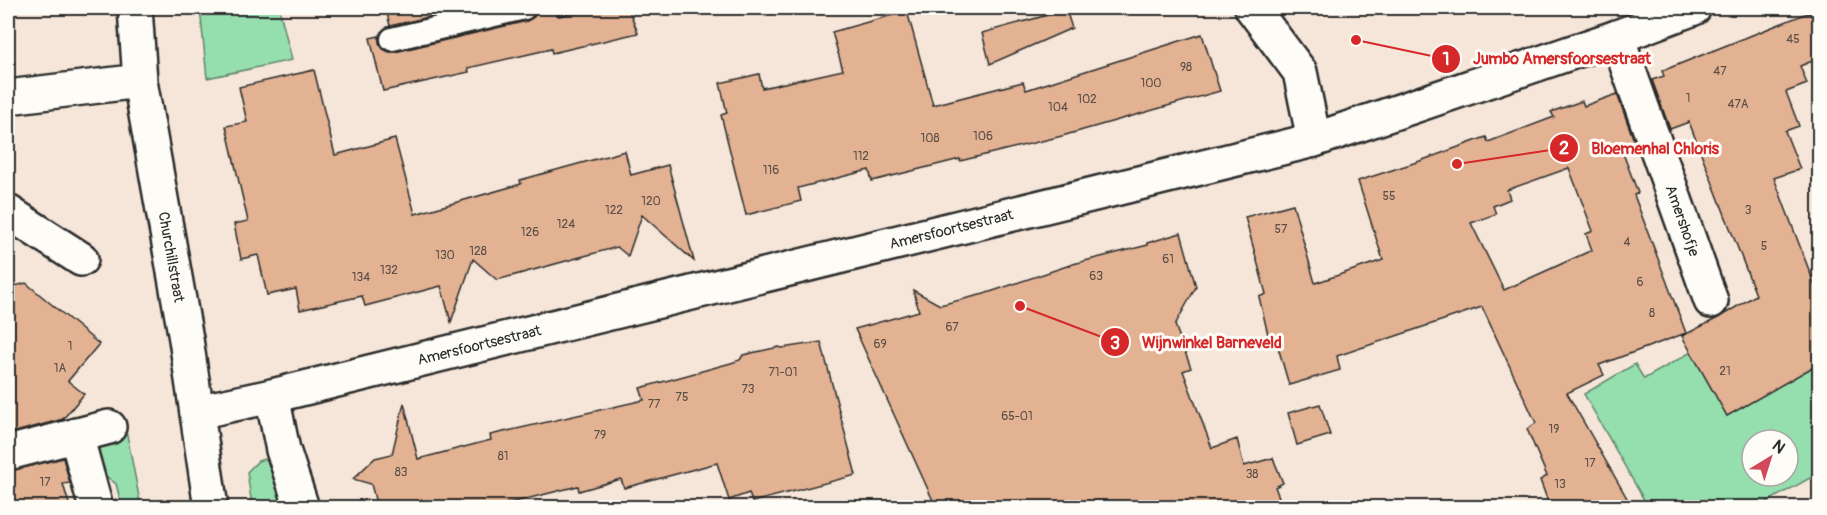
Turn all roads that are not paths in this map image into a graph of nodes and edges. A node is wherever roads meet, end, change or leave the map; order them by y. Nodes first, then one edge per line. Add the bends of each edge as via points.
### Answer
1 (135, 8) edge
2 (524, 8) edge
3 (1252, 8) edge
4 (1694, 8) edge
5 (1617, 37) junction
6 (392, 39) dead end
7 (140, 81) junction
8 (8, 97) edge
9 (1314, 140) junction
10 (8, 212) edge
11 (81, 259) dead end
12 (1711, 302) dead end
13 (272, 396) junction
14 (197, 412) junction
15 (109, 427) dead end
16 (76, 435) junction
17 (8, 453) edge
18 (96, 507) edge
19 (211, 507) edge
20 (302, 507) edge

1 - 7 street, Churchillstraat
2 - 6 lane
3 - 9 street via 1300,72
4 - 5 street, Amersfoortsestraat
5 - 9 street, Amersfoortsestraat
5 - 12 street, Amershofje
7 - 8 street
7 - 14 street, Churchillstraat
9 - 13 street, Amersfoortsestraat
10 - 11 street
13 - 14 street, Amersfoortsestraat
13 - 20 street via 283,450
14 - 19 street, Churchillstraat
15 - 16 street
16 - 17 street
16 - 18 street

